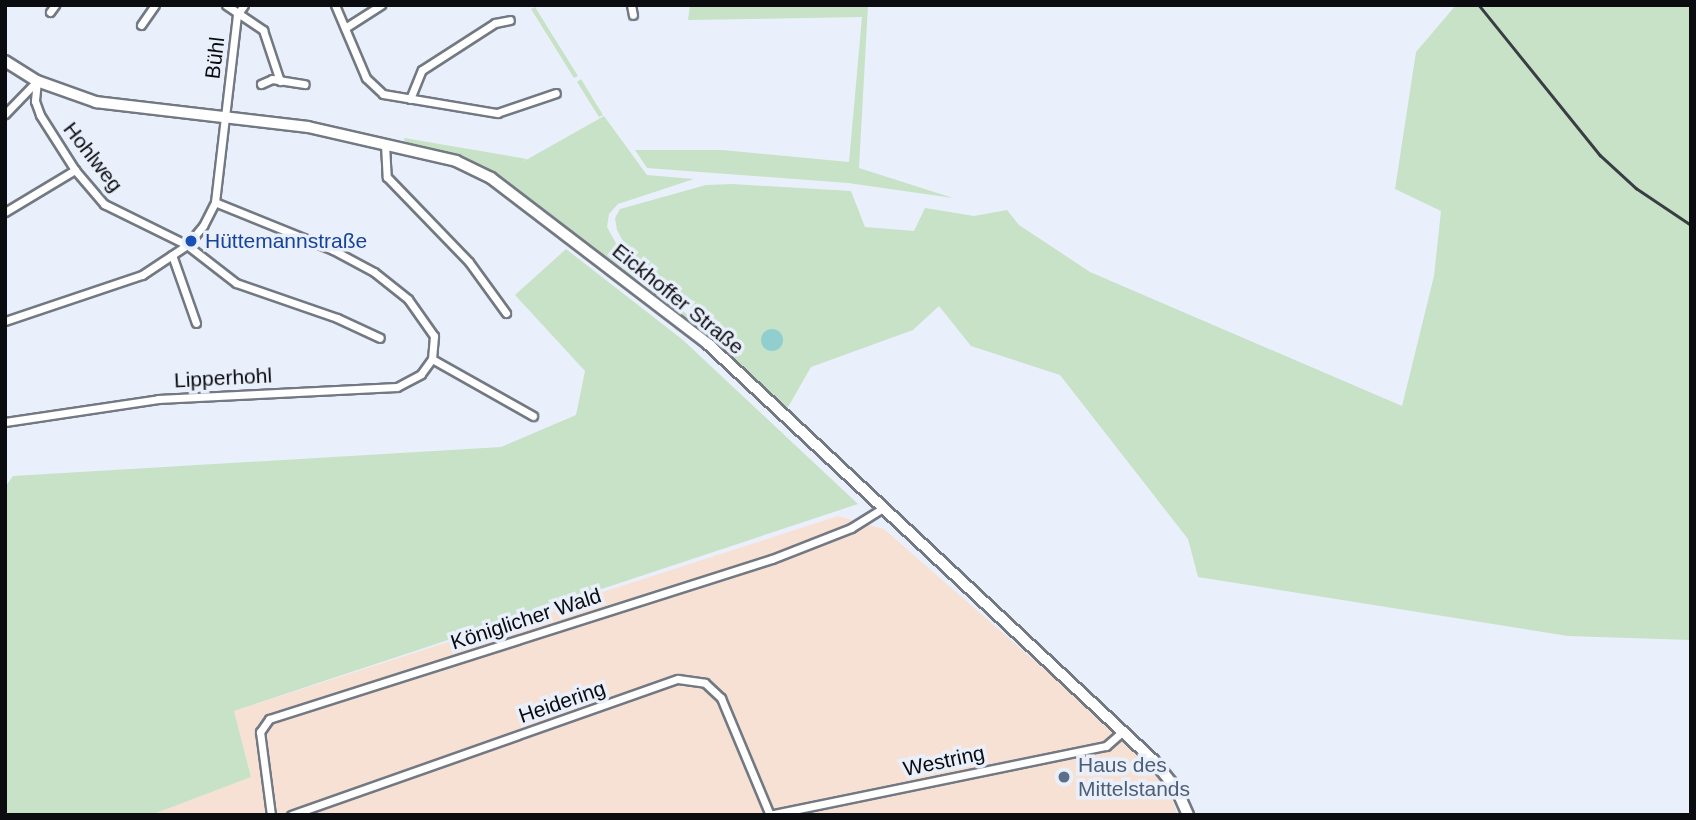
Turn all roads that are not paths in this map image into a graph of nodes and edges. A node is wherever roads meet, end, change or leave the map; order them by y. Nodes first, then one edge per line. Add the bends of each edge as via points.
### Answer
1 (155, 5) edge
2 (226, 5) edge
3 (244, 5) edge
4 (335, 5) edge
5 (382, 5) edge
6 (631, 5) edge
7 (237, 15) junction
8 (633, 15) dead end
9 (510, 20) dead end
10 (141, 25) dead end
11 (345, 28) junction
12 (5, 61) edge
13 (280, 80) junction
14 (37, 81) junction
15 (305, 84) dead end
16 (261, 85) dead end
17 (556, 93) dead end
18 (410, 99) junction
19 (5, 114) edge
20 (225, 118) junction
21 (385, 144) junction
22 (75, 170) junction
23 (215, 202) junction
24 (5, 212) edge
25 (187, 245) junction
26 (172, 255) junction
27 (506, 313) dead end
28 (5, 321) edge
29 (196, 323) dead end
30 (380, 338) dead end
31 (432, 359) junction
32 (533, 416) dead end
33 (5, 422) edge
34 (883, 508) junction
35 (1122, 732) junction
36 (271, 815) edge
37 (291, 815) edge
38 (769, 815) edge
39 (1188, 815) edge

1 - 10 street
2 - 7 street
3 - 7 street, Bühl
4 - 11 street
5 - 11 street
6 - 8 street
7 - 13 street via 263,30
7 - 20 street, Bühl
9 - 18 street via 495,23 422,70
11 - 18 street via 373,88
12 - 14 main road, Eickhoffer Straße
13 - 15 street
13 - 16 street
14 - 19 street
14 - 20 main road, Eickhoffer Straße via 96,102
14 - 22 street, Hohlweg via 35,101 40,115
17 - 18 street via 508,112
20 - 21 main road, Eickhoffer Straße via 308,127
20 - 23 street
21 - 27 street via 387,177 469,262
21 - 34 main road, Eickhoffer Straße via 456,161 491,178 693,331
22 - 24 street
22 - 25 street, Hohlweg via 104,204
23 - 25 street
23 - 31 street via 374,272 424,316 434,336
25 - 26 street
25 - 30 street, Hohlweg via 236,284 337,318
26 - 28 street via 142,275
26 - 29 street
31 - 32 street
31 - 33 street, Lipperhohl via 414,380 397,387 158,399
34 - 35 main road, Eickhoffer Straße
34 - 36 street, Königlicher Wald via 851,528 772,559 269,719 260,732
35 - 38 street, Westring via 1106,746
35 - 39 main road, Eickhoffer Straße via 1169,778
37 - 38 street, Heidering via 678,679 705,683 721,698

